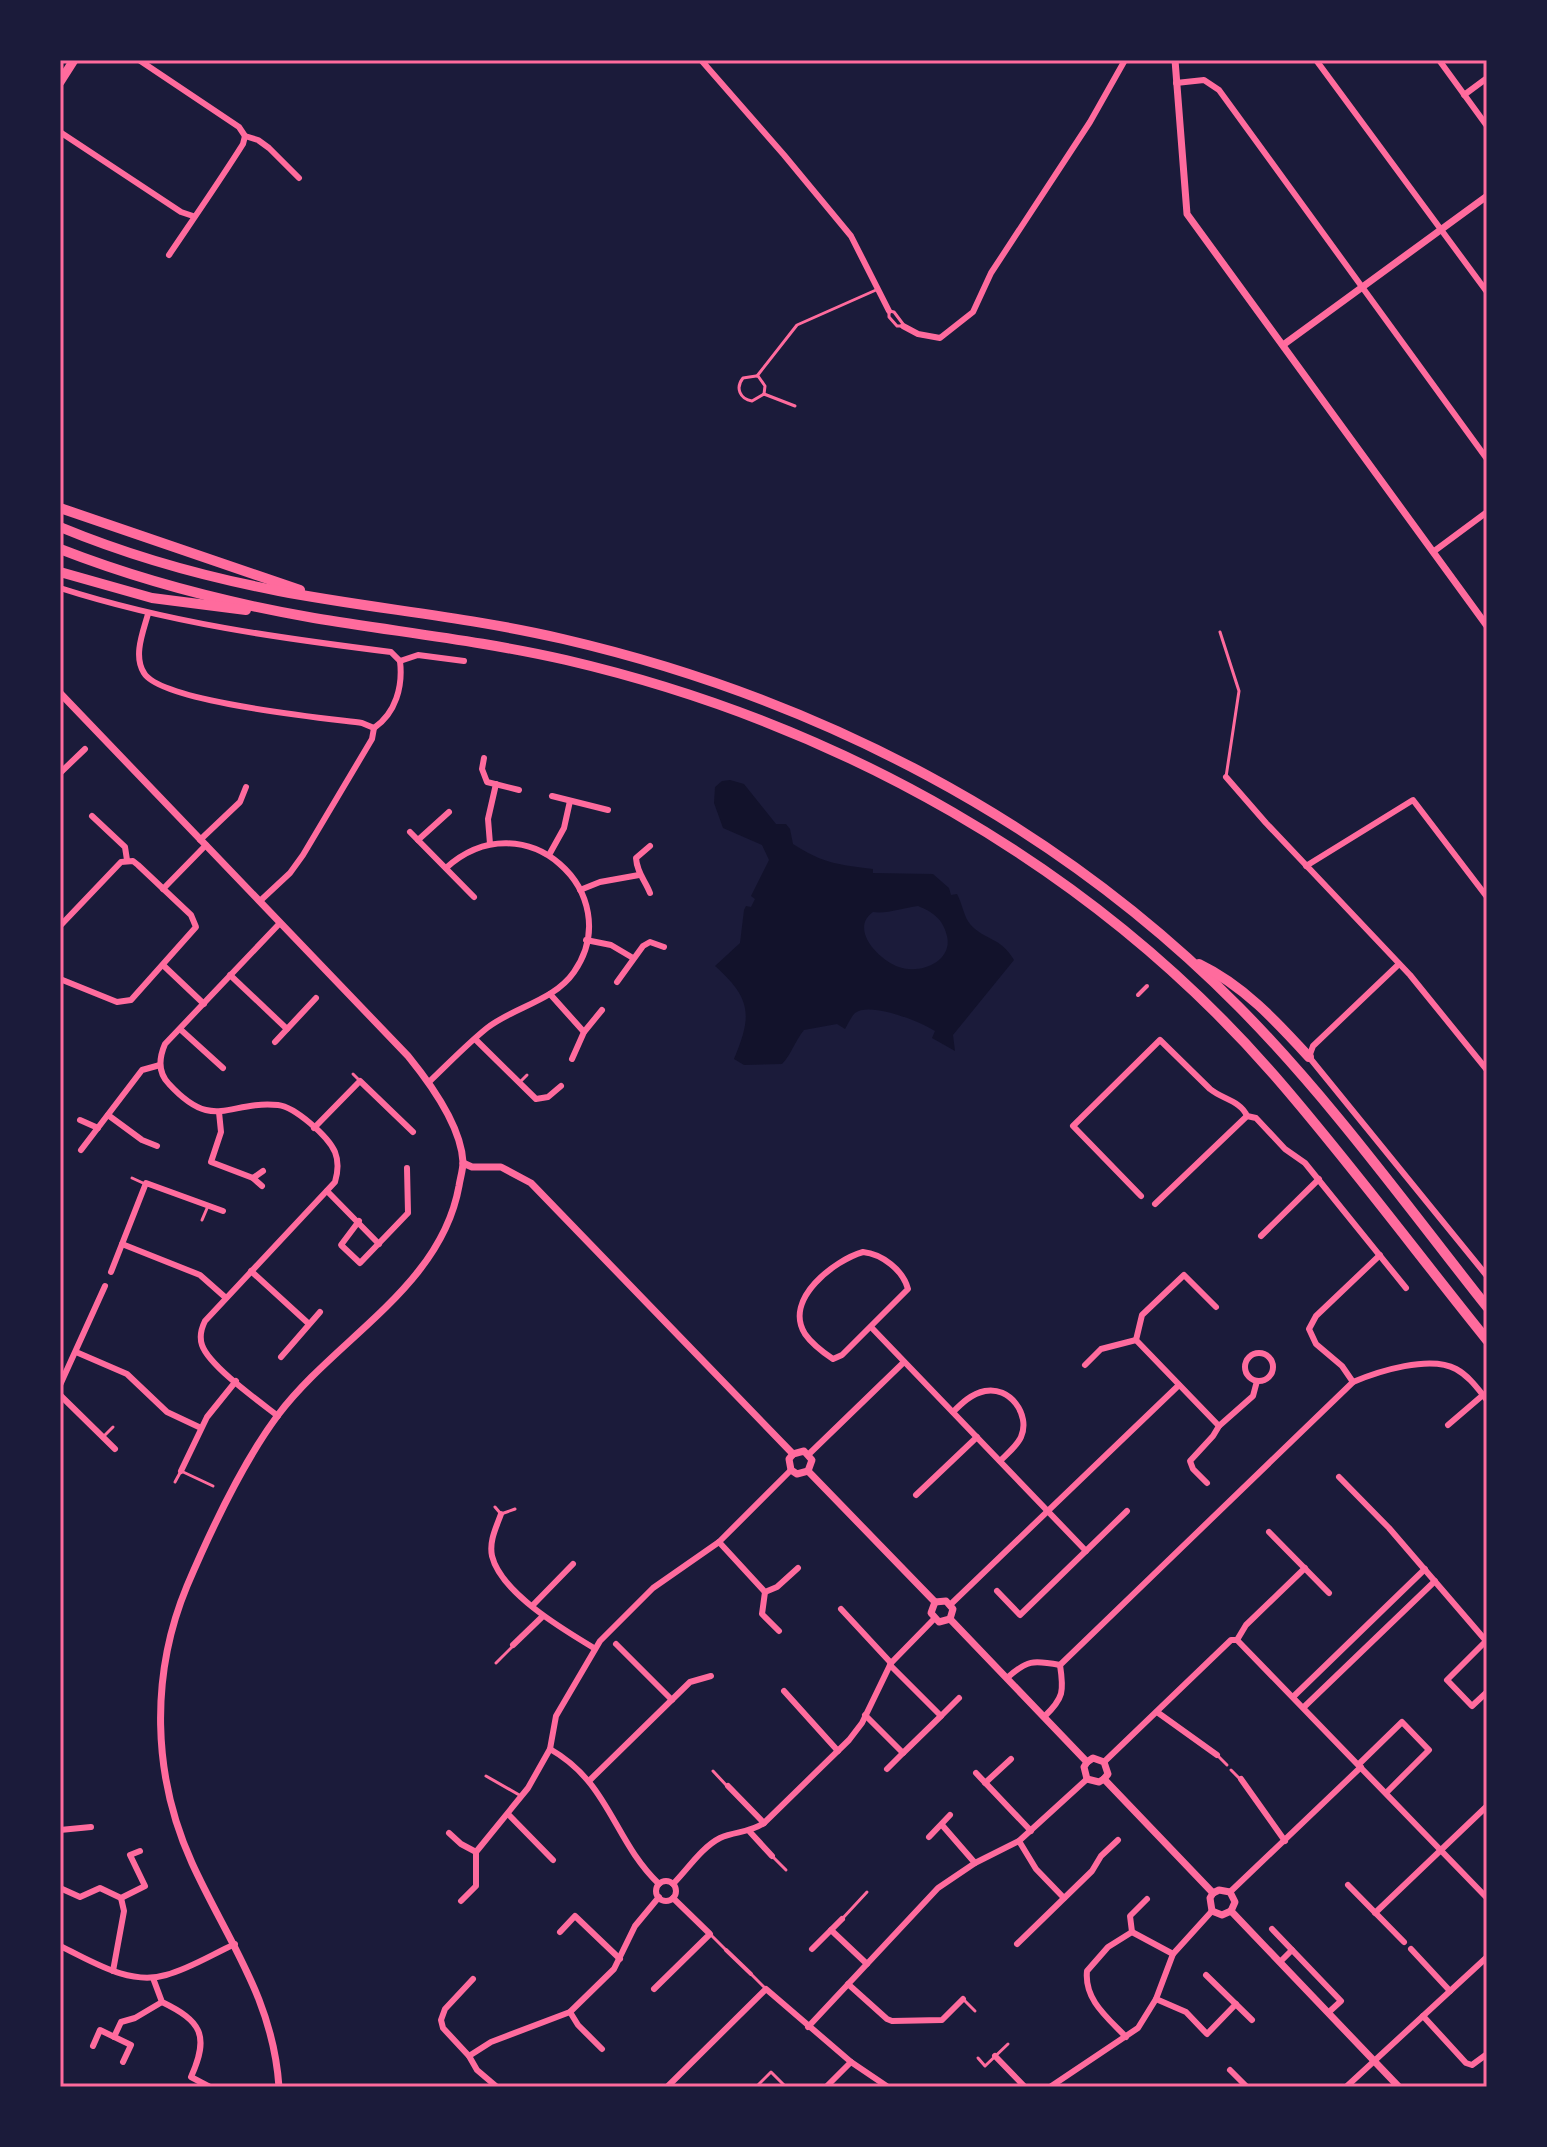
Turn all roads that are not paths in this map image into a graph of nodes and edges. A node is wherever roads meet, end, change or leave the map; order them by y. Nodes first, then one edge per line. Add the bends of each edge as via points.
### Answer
1 (139, 60) edge
2 (701, 60) edge
3 (1125, 60) edge
4 (1175, 60) edge
5 (1316, 60) edge
6 (1439, 60) edge
7 (60, 61) edge
8 (72, 64) edge
9 (1487, 78) edge
10 (60, 82) edge
11 (1176, 83) junction
12 (1464, 95) junction
13 (1487, 126) edge
14 (60, 132) edge
15 (245, 136) junction
16 (299, 178) dead end
17 (1487, 196) edge
18 (193, 216) junction
19 (1441, 230) junction
20 (169, 255) dead end
21 (1363, 287) junction
22 (876, 290) junction
23 (1487, 292) edge
24 (889, 311) joint
25 (903, 326) joint
26 (1283, 345) junction
27 (757, 376) junction
28 (764, 394) junction
29 (795, 406) dead end
30 (1487, 459) edge
31 (60, 508) edge
32 (1487, 512) edge
33 (60, 527) edge
34 (60, 549) edge
35 (1433, 552) junction
36 (60, 572) edge
37 (60, 588) edge
38 (332, 600) junction
39 (148, 614) junction
40 (316, 618) junction
41 (1487, 626) edge
42 (1220, 632) dead end
43 (400, 661) junction
44 (464, 661) dead end
45 (60, 693) edge
46 (374, 728) junction
47 (85, 749) dead end
48 (484, 758) dead end
49 (60, 773) edge
50 (1226, 777) joint
51 (496, 784) junction
52 (246, 787) dead end
53 (519, 790) dead end
54 (552, 796) dead end
55 (570, 801) junction
56 (608, 810) dead end
57 (449, 812) dead end
58 (92, 816) dead end
59 (410, 832) dead end
60 (418, 840) junction
61 (203, 842) junction
62 (490, 844) junction
63 (650, 846) dead end
64 (549, 855) junction
65 (127, 860) junction
66 (1306, 866) junction
67 (446, 868) junction
68 (639, 875) junction
69 (163, 889) junction
70 (580, 890) junction
71 (650, 893) dead end
72 (474, 897) dead end
73 (1487, 897) edge
74 (260, 901) junction
75 (280, 923) junction
76 (60, 926) edge
77 (586, 940) junction
78 (664, 947) dead end
79 (633, 958) junction
80 (1190, 960) junction
81 (1399, 964) junction
82 (164, 966) junction
83 (230, 975) junction
84 (60, 979) edge
85 (617, 982) dead end
86 (1147, 986) dead end
87 (550, 994) junction
88 (1138, 995) dead end
89 (316, 998) dead end
90 (204, 1004) junction
91 (602, 1010) dead end
92 (180, 1029) junction
93 (287, 1029) junction
94 (584, 1032) junction
95 (475, 1039) junction
96 (275, 1042) dead end
97 (1309, 1057) junction
98 (572, 1059) dead end
99 (160, 1065) junction
100 (223, 1068) dead end
101 (1487, 1070) edge
102 (353, 1074) dead end
103 (527, 1075) dead end
104 (360, 1081) junction
105 (429, 1082) junction
106 (518, 1084) junction
107 (561, 1086) dead end
108 (219, 1112) junction
109 (108, 1115) junction
110 (1247, 1116) junction
111 (80, 1120) dead end
112 (98, 1128) junction
113 (314, 1128) junction
114 (413, 1132) dead end
115 (157, 1146) dead end
116 (81, 1150) dead end
117 (463, 1163) junction
118 (407, 1168) dead end
119 (263, 1171) dead end
120 (132, 1178) dead end
121 (253, 1178) junction
122 (1319, 1179) junction
123 (146, 1183) junction
124 (262, 1186) dead end
125 (327, 1191) junction
126 (1141, 1196) dead end
127 (1155, 1204) dead end
128 (208, 1206) junction
129 (223, 1211) dead end
130 (202, 1220) dead end
131 (359, 1221) junction
132 (1261, 1236) dead end
133 (122, 1244) junction
134 (379, 1244) junction
135 (1380, 1255) junction
136 (251, 1271) junction
137 (111, 1272) dead end
138 (1487, 1276) edge
139 (105, 1286) dead end
140 (1406, 1288) dead end
141 (226, 1298) junction
142 (1216, 1307) dead end
143 (1487, 1307) edge
144 (320, 1312) dead end
145 (309, 1324) junction
146 (871, 1327) junction
147 (1136, 1340) junction
148 (1487, 1340) edge
149 (76, 1352) junction
150 (281, 1357) dead end
151 (904, 1362) junction
152 (1085, 1365) dead end
153 (236, 1381) junction
154 (1257, 1381) junction
155 (1353, 1382) junction
156 (60, 1385) edge
157 (1179, 1385) junction
158 (60, 1395) edge
159 (1485, 1398) edge
160 (953, 1412) junction
161 (278, 1416) junction
162 (1448, 1425) dead end
163 (1219, 1426) junction
164 (113, 1427) dead end
165 (201, 1428) junction
166 (103, 1437) junction
167 (977, 1437) junction
168 (115, 1449) dead end
169 (793, 1454) junction
170 (809, 1454) junction
171 (1000, 1461) junction
172 (791, 1470) junction
173 (181, 1471) junction
174 (808, 1471) junction
175 (1339, 1477) dead end
176 (175, 1482) dead end
177 (1207, 1483) dead end
178 (213, 1486) dead end
179 (916, 1495) dead end
180 (495, 1507) dead end
181 (515, 1509) dead end
182 (1048, 1511) junction
183 (1127, 1511) dead end
184 (501, 1514) junction
185 (1269, 1532) dead end
186 (719, 1542) junction
187 (1086, 1551) junction
188 (573, 1564) dead end
189 (798, 1568) dead end
190 (1305, 1568) junction
191 (1425, 1569) junction
192 (1435, 1581) junction
193 (997, 1591) dead end
194 (765, 1592) junction
195 (1329, 1593) dead end
196 (935, 1602) junction
197 (951, 1604) junction
198 (532, 1606) junction
199 (841, 1609) dead end
200 (543, 1616) junction
201 (934, 1619) junction
202 (950, 1619) junction
203 (779, 1631) dead end
204 (1237, 1640) junction
205 (1487, 1642) edge
206 (616, 1644) dead end
207 (513, 1645) joint
208 (594, 1648) junction
209 (496, 1663) dead end
210 (890, 1664) junction
211 (1060, 1665) junction
212 (711, 1676) dead end
213 (1007, 1678) junction
214 (784, 1691) dead end
215 (1487, 1692) edge
216 (1294, 1696) junction
217 (959, 1698) dead end
218 (672, 1700) junction
219 (1304, 1707) junction
220 (1157, 1712) junction
221 (865, 1715) junction
222 (941, 1716) junction
223 (1044, 1717) junction
224 (550, 1749) junction
225 (838, 1751) junction
226 (903, 1753) junction
227 (1217, 1755) joint
228 (1011, 1759) dead end
229 (1087, 1762) junction
230 (1104, 1762) junction
231 (1227, 1765) dead end
232 (1360, 1766) junction
233 (887, 1769) dead end
234 (1231, 1770) dead end
235 (713, 1771) dead end
236 (976, 1773) dead end
237 (486, 1776) dead end
238 (1087, 1779) junction
239 (1104, 1779) junction
240 (1241, 1779) joint
241 (590, 1780) junction
242 (985, 1783) junction
243 (728, 1786) joint
244 (1386, 1793) junction
245 (522, 1797) junction
246 (1487, 1806) edge
247 (508, 1814) junction
248 (950, 1815) dead end
249 (764, 1823) junction
250 (942, 1825) junction
251 (91, 1827) dead end
252 (60, 1830) edge
253 (1031, 1831) junction
254 (750, 1832) junction
255 (449, 1833) dead end
256 (929, 1837) dead end
257 (1118, 1840) dead end
258 (1019, 1841) junction
259 (1285, 1841) junction
260 (1441, 1850) junction
261 (140, 1851) dead end
262 (476, 1852) junction
263 (772, 1856) joint
264 (553, 1860) dead end
265 (975, 1863) junction
266 (786, 1870) dead end
267 (659, 1884) junction
268 (673, 1884) junction
269 (1348, 1885) dead end
270 (60, 1888) edge
271 (867, 1892) dead end
272 (1230, 1892) junction
273 (1213, 1893) junction
274 (659, 1897) junction
275 (121, 1898) junction
276 (673, 1898) junction
277 (1064, 1898) junction
278 (1487, 1898) edge
279 (1147, 1899) dead end
280 (461, 1901) dead end
281 (1212, 1911) junction
282 (1231, 1911) junction
283 (1375, 1913) junction
284 (842, 1919) joint
285 (1272, 1929) dead end
286 (831, 1930) junction
287 (560, 1932) dead end
288 (1132, 1932) junction
289 (710, 1934) junction
290 (1404, 1942) dead end
291 (235, 1944) junction
292 (1017, 1944) dead end
293 (60, 1946) edge
294 (812, 1949) joint
295 (1411, 1949) dead end
296 (726, 1950) joint
297 (1292, 1950) junction
298 (1173, 1954) junction
299 (805, 1955) dead end
300 (1487, 1957) edge
301 (620, 1959) junction
302 (1280, 1962) junction
303 (867, 1964) junction
304 (113, 1971) junction
305 (751, 1974) joint
306 (1206, 1975) dead end
307 (153, 1978) junction
308 (473, 1979) dead end
309 (848, 1984) junction
310 (654, 1989) dead end
311 (766, 1989) junction
312 (1450, 1991) junction
313 (963, 1999) joint
314 (1156, 1999) junction
315 (162, 2002) junction
316 (1236, 2004) junction
317 (975, 2011) dead end
318 (570, 2012) junction
319 (1329, 2012) junction
320 (1423, 2016) junction
321 (1252, 2020) dead end
322 (808, 2027) junction
323 (114, 2037) junction
324 (1126, 2037) junction
325 (1008, 2044) dead end
326 (93, 2046) dead end
327 (602, 2049) dead end
328 (1487, 2054) edge
329 (469, 2056) junction
330 (995, 2056) junction
331 (978, 2058) dead end
332 (1374, 2061) junction
333 (123, 2062) dead end
334 (851, 2062) junction
335 (1230, 2070) dead end
336 (210, 2087) edge
337 (279, 2087) edge
338 (497, 2087) edge
339 (667, 2087) edge
340 (756, 2087) edge
341 (786, 2087) edge
342 (826, 2087) edge
343 (888, 2087) edge
344 (1025, 2087) edge
345 (1050, 2087) edge
346 (1247, 2087) edge
347 (1346, 2087) edge
348 (1399, 2087) edge

1 - 15 street
2 - 22 street via 851,236
3 - 25 street via 991,273 973,312 940,338
4 - 11 street
5 - 19 street
6 - 12 street
7 - 8 street
8 - 10 main road
9 - 12 street
11 - 21 street via 1204,80 1219,90
11 - 26 street via 1187,214
12 - 13 street
14 - 18 street
15 - 16 street via 269,148
15 - 18 street
17 - 19 street
18 - 20 street
19 - 21 street
19 - 23 street
21 - 26 street
21 - 30 street
22 - 24 street
22 - 27 lane via 797,325
24 - 25 lane
26 - 35 street
27 - 28 lane
27 - 28 lane via 743,378 739,392 752,401
28 - 29 lane
31 - 38 highway
32 - 35 street
33 - 38 highway via 228,580
34 - 40 highway via 222,600
35 - 41 street
36 - 40 highway via 152,598
37 - 39 street
38 - 80 highway via 565,639 678,670 796,713 925,773 1003,819 1126,905
39 - 43 street via 249,634 391,652
39 - 46 street via 138,660 159,686
40 - 148 highway via 564,660 710,700 859,763 977,826 1086,901 1185,983 1273,1073
42 - 50 lane via 1239,691
43 - 44 street via 418,655
43 - 46 street via 394,704
45 - 61 street
46 - 74 street via 303,855
47 - 49 street
48 - 51 street via 483,776
50 - 66 street
51 - 53 street
51 - 62 street via 488,819
52 - 61 street via 240,802
54 - 55 street
55 - 56 street
55 - 64 street
57 - 60 street
58 - 65 street via 125,847
59 - 60 street
60 - 67 street
61 - 69 street
61 - 74 street
62 - 64 street via 520,844
62 - 67 street
63 - 68 street via 636,858
64 - 70 street
65 - 69 street
65 - 76 street
66 - 73 street via 1413,800
66 - 81 street
67 - 72 street
68 - 70 street
68 - 71 street
69 - 82 street via 191,915 196,927
70 - 77 street via 589,919
74 - 75 street
75 - 83 street
75 - 105 street
77 - 79 street via 611,945
77 - 87 street via 574,972
78 - 79 street via 650,942
79 - 85 street
80 - 97 highway via 1251,998
80 - 143 highway via 1282,1054
81 - 97 street via 1313,1046
81 - 101 street
82 - 84 street via 125,1003
82 - 90 street
83 - 90 street
83 - 93 street
86 - 88 street
87 - 94 street
87 - 95 street via 498,1020
89 - 93 street
90 - 92 street
91 - 94 street
92 - 99 street via 165,1044
92 - 100 street
93 - 96 street
94 - 98 street
95 - 105 street
95 - 106 street
97 - 138 street
99 - 108 street via 165,1079 191,1105
99 - 109 street via 142,1070
102 - 104 lane
103 - 106 lane
104 - 113 street
104 - 114 street
105 - 117 street via 445,1109
106 - 107 street via 542,1100
108 - 113 street via 281,1105
108 - 121 street via 221,1132 211,1162
109 - 112 street
109 - 115 street
110 - 122 street via 1256,1118
110 - 126 street via 1238,1104 1218,1096 1160,1040 1073,1126
110 - 127 street
111 - 112 street
112 - 116 street
113 - 125 street via 338,1162 335,1182
117 - 161 street via 456,1203 435,1251
117 - 169 street via 501,1167 531,1183
118 - 134 street via 408,1213
119 - 121 street
120 - 123 lane
121 - 124 street
122 - 132 street
122 - 135 street
123 - 128 street
123 - 133 street
125 - 131 street
125 - 136 street
128 - 129 street
128 - 130 lane
131 - 134 street
131 - 134 street via 341,1245 360,1263
133 - 137 street
133 - 141 street via 200,1275
135 - 140 street
135 - 155 street via 1309,1329 1316,1344
136 - 141 street
136 - 145 street
139 - 149 street
141 - 153 street via 205,1321 200,1336 210,1358
142 - 147 street via 1184,1275 1142,1315
144 - 145 street
145 - 150 street
146 - 146 street via 833,1359 805,1334 801,1323 808,1292 847,1257 863,1252 885,1259 908,1289
146 - 151 street
147 - 152 street via 1101,1349
147 - 157 street
149 - 156 street
149 - 165 street via 127,1374 167,1412
151 - 160 street
151 - 170 street
153 - 161 street
153 - 165 street
154 - 154 street via 1245,1366 1257,1353 1268,1356 1273,1367 1268,1377
154 - 163 street via 1253,1396
155 - 159 street via 1434,1363 1463,1373
155 - 211 street
157 - 163 street
157 - 182 street
158 - 166 street
159 - 162 street
160 - 167 street
160 - 171 street via 988,1390 1014,1400 1024,1429
161 - 291 street via 228,1501 189,1583 171,1633 161,1689 168,1795 192,1863
163 - 177 street via 1190,1461
164 - 166 lane
165 - 173 street
166 - 168 street
167 - 171 street
167 - 179 street
169 - 170 street
169 - 172 street
170 - 174 street
171 - 182 street
172 - 174 street
172 - 186 street
173 - 176 lane
173 - 178 lane
174 - 196 street
175 - 191 street
180 - 184 lane
181 - 184 lane
182 - 187 street
182 - 197 street
183 - 187 street
184 - 198 street via 492,1555 501,1576
185 - 190 street
186 - 194 street
186 - 208 street via 643,1597
187 - 193 street via 1020,1615
188 - 198 street
189 - 194 street
190 - 195 street
190 - 204 street
191 - 192 street
191 - 216 street
192 - 205 street
192 - 219 street
194 - 203 street via 762,1614
196 - 197 street
196 - 201 street
197 - 202 street
198 - 200 street
199 - 210 street
200 - 207 street
200 - 208 street
201 - 202 street
201 - 210 street
202 - 213 street
204 - 216 street
204 - 220 street via 1231,1640
205 - 215 street via 1447,1680 1472,1706
206 - 218 street
207 - 209 lane
208 - 224 street via 553,1723
210 - 221 street
210 - 222 street
211 - 213 street via 1036,1661
211 - 223 street via 1060,1701
212 - 218 street via 690,1682
213 - 223 street
214 - 225 street
216 - 219 street
217 - 222 street
218 - 241 street
219 - 232 street
220 - 227 street
220 - 230 street
221 - 225 street
221 - 226 street
222 - 226 street
223 - 229 street
224 - 241 street
224 - 245 street
225 - 249 street
226 - 233 street
227 - 231 lane
228 - 242 street
229 - 230 street
229 - 238 street
230 - 239 street
232 - 244 street
232 - 244 street via 1402,1722 1429,1750
232 - 259 street
234 - 240 lane
235 - 243 lane
236 - 242 street
237 - 245 lane
238 - 239 street
238 - 253 street
239 - 273 street
240 - 259 street
241 - 267 street via 628,1847
242 - 253 street
243 - 249 street
244 - 260 street
245 - 247 street
246 - 260 street
247 - 262 street
247 - 264 street
248 - 250 street
249 - 254 street
250 - 256 street
250 - 265 street
251 - 252 street
253 - 258 street
254 - 263 street
254 - 268 street via 715,1841
255 - 262 street
257 - 277 street
258 - 265 street
258 - 277 street via 1036,1869
259 - 272 street
260 - 278 street
260 - 283 street
261 - 275 street via 130,1855 145,1886
262 - 280 street via 476,1886
263 - 266 lane
265 - 303 street via 938,1888
267 - 268 street
267 - 274 street
268 - 276 street
269 - 283 street
270 - 275 street via 80,1897 100,1888
271 - 284 lane
272 - 273 street
272 - 282 street via 1235,1902
273 - 281 street
274 - 276 street
274 - 301 street via 635,1926
275 - 304 street via 124,1911
276 - 289 street
277 - 292 street
279 - 288 street via 1130,1916
281 - 282 street
281 - 298 street
282 - 302 street
283 - 290 street
284 - 286 street
285 - 297 street
286 - 294 street
286 - 303 street
287 - 301 street via 575,1916
288 - 298 street
288 - 324 street via 1100,1955 1086,1978 1097,2006
289 - 296 lane
289 - 310 street
291 - 307 street
291 - 337 street via 262,2008
293 - 304 street
294 - 299 lane
295 - 312 street
296 - 305 street
297 - 302 street
297 - 319 street via 1341,2001
298 - 314 street
300 - 312 street
301 - 318 street
302 - 319 street
303 - 309 street
304 - 307 street
305 - 311 lane
306 - 316 street
307 - 315 street
308 - 329 street via 441,2020 447,2035
309 - 313 street via 892,2021 942,2020
309 - 322 street
311 - 322 street
311 - 339 street
312 - 320 street
313 - 317 lane
314 - 316 street via 1186,2012 1207,2034
314 - 324 street via 1145,2020
315 - 323 street via 121,2022
315 - 336 street via 186,2014 201,2036 202,2050 191,2077
316 - 321 street
318 - 327 street
318 - 329 street via 491,2042
319 - 332 street
320 - 328 street via 1466,2063 1472,2065
320 - 332 street
322 - 334 street
323 - 326 street via 100,2030
323 - 333 street via 131,2045
324 - 345 street
325 - 330 lane
329 - 338 street
330 - 331 lane via 985,2066
330 - 344 street
332 - 347 street
332 - 348 street
334 - 342 street
334 - 343 street
335 - 346 street
340 - 341 lane via 771,2072

